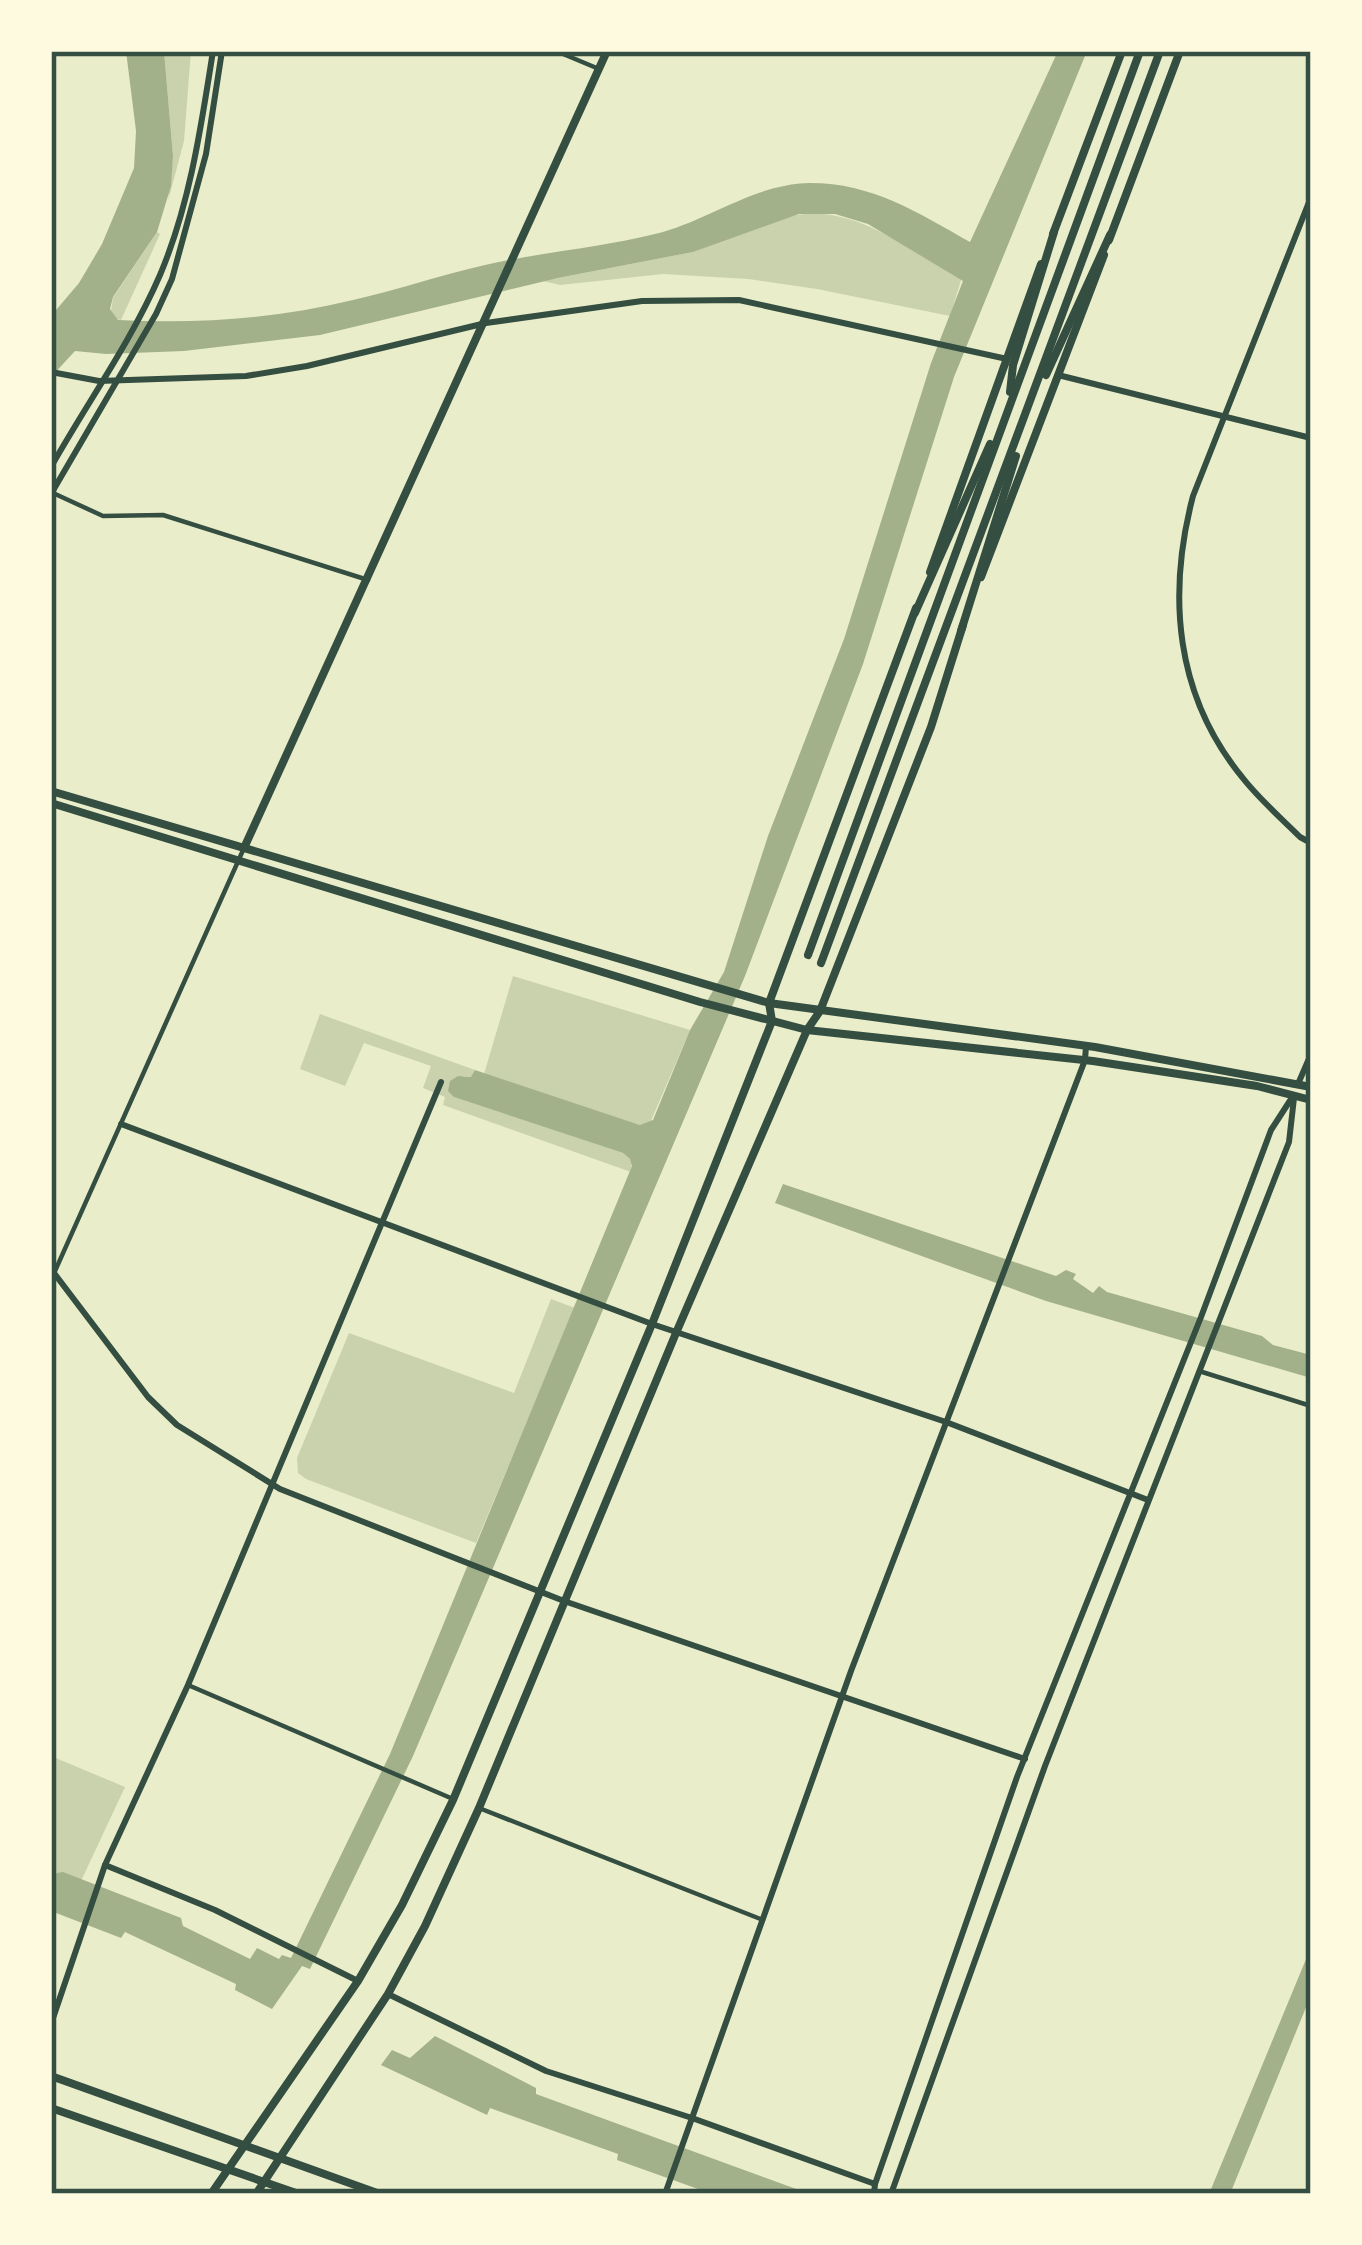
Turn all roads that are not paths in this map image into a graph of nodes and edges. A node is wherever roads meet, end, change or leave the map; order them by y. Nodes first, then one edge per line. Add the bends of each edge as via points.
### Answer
1 (213, 51) edge
2 (222, 51) edge
3 (556, 51) edge
4 (607, 51) edge
5 (1122, 51) edge
6 (1139, 51) edge
7 (1160, 51) edge
8 (1180, 51) edge
9 (599, 69) junction
10 (1311, 197) edge
11 (1054, 232) junction
12 (1110, 235) junction
13 (486, 322) junction
14 (1007, 359) junction
15 (51, 372) edge
16 (1058, 375) junction
17 (115, 380) junction
18 (99, 381) junction
19 (1007, 411) junction
20 (1224, 413) junction
21 (1026, 416) junction
22 (1311, 438) edge
23 (51, 467) edge
24 (52, 493) edge
25 (368, 580) junction
26 (915, 613) junction
27 (961, 631) junction
28 (51, 791) edge
29 (51, 803) edge
30 (1311, 843) edge
31 (244, 848) junction
32 (239, 860) junction
33 (808, 955) dead end
34 (821, 963) dead end
35 (770, 1003) junction
36 (820, 1011) junction
37 (772, 1022) junction
38 (807, 1030) junction
39 (1086, 1046) junction
40 (1311, 1054) edge
41 (1084, 1060) junction
42 (441, 1082) dead end
43 (1299, 1083) junction
44 (1311, 1085) edge
45 (1294, 1095) junction
46 (1311, 1102) edge
47 (121, 1124) junction
48 (383, 1222) junction
49 (52, 1276) edge
50 (652, 1324) junction
51 (676, 1333) junction
52 (1199, 1371) junction
53 (1311, 1406) edge
54 (946, 1422) junction
55 (272, 1484) junction
56 (1131, 1493) junction
57 (1148, 1500) junction
58 (540, 1591) junction
59 (564, 1601) junction
60 (188, 1685) junction
61 (844, 1695) junction
62 (1025, 1759) junction
63 (453, 1800) junction
64 (479, 1808) junction
65 (105, 1864) junction
66 (763, 1920) junction
67 (358, 1982) junction
68 (388, 1994) junction
69 (51, 2024) edge
70 (51, 2076) edge
71 (51, 2108) edge
72 (692, 2118) junction
73 (243, 2145) junction
74 (279, 2157) junction
75 (228, 2169) junction
76 (264, 2182) junction
77 (874, 2184) junction
78 (892, 2192) edge
79 (211, 2194) edge
80 (256, 2194) edge
81 (299, 2194) edge
82 (380, 2194) edge
83 (665, 2194) edge
84 (874, 2194) edge
85 (903, 2194) edge

1 - 18 street via 168,253
2 - 17 street via 184,244 156,314
3 - 9 street
4 - 9 main road
5 - 11 main road
6 - 19 main road
7 - 21 main road
8 - 12 main road
9 - 13 main road
10 - 20 street
11 - 14 main road
11 - 19 main road
12 - 16 main road
12 - 21 main road
13 - 14 street via 642,301 739,300
13 - 17 street via 246,376
13 - 25 main road
14 - 26 main road
15 - 18 street
16 - 20 street
16 - 27 main road
17 - 18 street
17 - 24 street
18 - 23 street
19 - 26 main road
19 - 33 main road
20 - 22 street
20 - 30 street via 1181,542 1182,644 1211,731 1241,777
21 - 27 main road
21 - 34 main road
24 - 25 street via 103,516 163,515
25 - 31 main road
26 - 35 main road
27 - 36 main road
28 - 31 main road
29 - 32 main road
31 - 32 street
31 - 35 main road
32 - 37 main road
32 - 47 street
35 - 36 main road
35 - 37 main road
36 - 38 main road
36 - 39 main road
37 - 38 main road
37 - 50 main road
38 - 41 main road
38 - 51 main road
39 - 41 street
39 - 43 main road
40 - 43 street
41 - 45 main road
41 - 54 street
42 - 48 street
43 - 44 main road
43 - 45 street
45 - 46 main road
45 - 52 street via 1289,1142
45 - 56 street via 1270,1130
47 - 48 street
47 - 49 street
48 - 50 street
48 - 55 street
49 - 55 street via 177,1425
50 - 51 street
50 - 58 main road
51 - 54 street
51 - 59 main road
52 - 53 street
52 - 57 street
54 - 56 street
54 - 61 street
55 - 58 street
55 - 60 street
56 - 57 street
56 - 62 street
57 - 78 street
58 - 59 street
58 - 63 main road
59 - 61 street
59 - 64 main road
60 - 63 street
60 - 65 street
61 - 62 street
61 - 66 street
62 - 77 street
63 - 67 main road
64 - 66 street
64 - 68 main road
65 - 67 street
65 - 69 street
66 - 72 street
67 - 73 main road
68 - 72 street via 546,2071
68 - 74 main road
70 - 73 main road
71 - 75 main road
72 - 77 street
72 - 83 street
73 - 74 main road
73 - 75 main road
74 - 76 main road
74 - 82 main road
75 - 76 main road
75 - 79 main road
76 - 80 main road
76 - 81 main road
77 - 84 street
78 - 85 street

